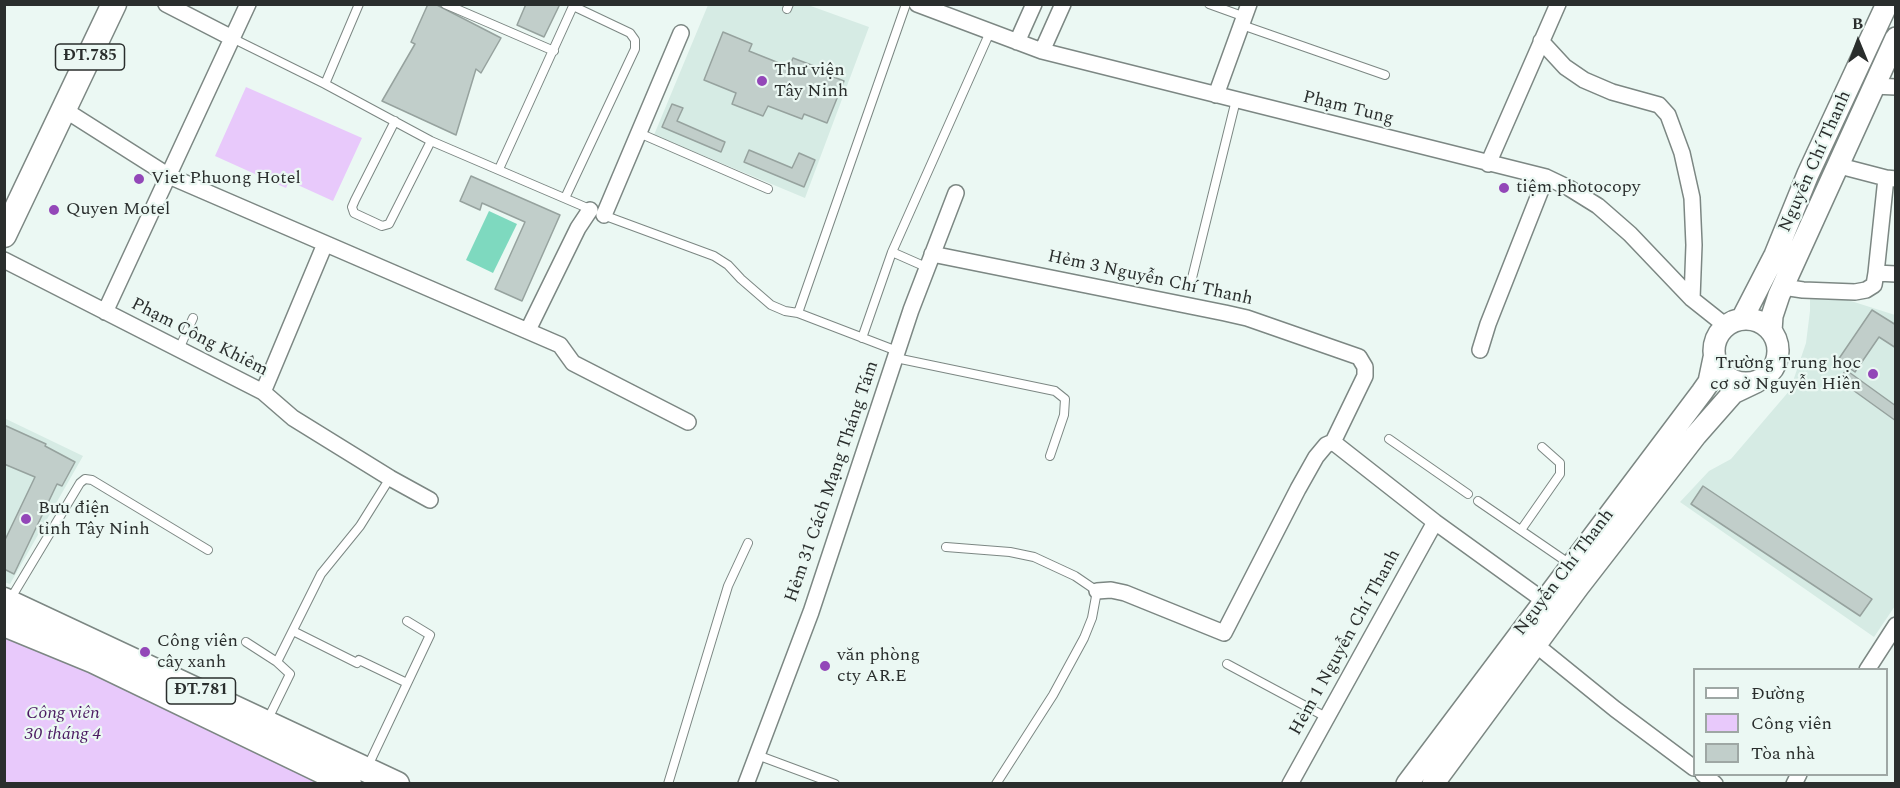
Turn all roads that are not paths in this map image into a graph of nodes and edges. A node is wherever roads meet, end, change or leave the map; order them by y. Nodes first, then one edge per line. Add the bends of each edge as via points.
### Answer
1 (114, 4) edge
2 (166, 4) edge
3 (248, 4) edge
4 (359, 4) edge
5 (445, 4) edge
6 (906, 4) edge
7 (917, 4) edge
8 (1034, 4) edge
9 (1063, 4) edge
10 (1209, 4) edge
11 (1558, 4) edge
12 (1887, 4) edge
13 (573, 5) edge
14 (1245, 16) edge
15 (990, 32) junction
16 (681, 33) dead end
17 (232, 38) junction
18 (1896, 38) edge
19 (1541, 41) junction
20 (1017, 42) junction
21 (554, 51) junction
22 (1042, 51) junction
23 (1385, 75) dead end
24 (325, 84) junction
25 (1873, 86) junction
26 (1896, 87) edge
27 (1216, 95) junction
28 (1236, 100) junction
29 (65, 110) junction
30 (395, 121) junction
31 (639, 133) junction
32 (431, 141) junction
33 (1488, 164) junction
34 (1836, 165) junction
35 (499, 169) junction
36 (169, 176) junction
37 (1546, 177) junction
38 (1891, 179) edge
39 (768, 189) dead end
40 (956, 193) dead end
41 (565, 198) junction
42 (597, 212) junction
43 (4, 235) edge
44 (325, 244) junction
45 (892, 252) junction
46 (4, 260) edge
47 (929, 260) junction
48 (1876, 273) junction
49 (1896, 274) edge
50 (1192, 278) dead end
51 (1783, 287) junction
52 (1692, 299) junction
53 (105, 312) junction
54 (798, 312) junction
55 (194, 318) dead end
56 (1734, 323) junction
57 (528, 330) junction
58 (1771, 331) junction
59 (861, 338) junction
60 (179, 349) junction
61 (1480, 350) dead end
62 (896, 355) junction
63 (1714, 358) junction
64 (1756, 382) junction
65 (264, 392) junction
66 (688, 422) dead end
67 (1389, 439) dead end
68 (1333, 441) junction
69 (1542, 447) dead end
70 (1050, 456) dead end
71 (390, 478) junction
72 (1468, 494) dead end
73 (430, 500) dead end
74 (1478, 501) dead end
75 (1435, 522) junction
76 (1521, 530) junction
77 (748, 543) dead end
78 (946, 547) dead end
79 (208, 550) dead end
80 (1571, 564) junction
81 (1097, 591) junction
82 (1552, 606) junction
83 (6, 609) edge
84 (407, 621) dead end
85 (1896, 625) edge
86 (293, 632) junction
87 (246, 642) dead end
88 (1536, 645) junction
89 (277, 662) junction
90 (1227, 664) dead end
91 (1868, 668) edge
92 (407, 683) junction
93 (1326, 717) junction
94 (266, 722) junction
95 (757, 755) junction
96 (1693, 767) edge
97 (1435, 769) edge
98 (358, 776) edge
99 (397, 783) edge
100 (668, 783) edge
101 (746, 783) edge
102 (835, 783) edge
103 (996, 783) edge
104 (1290, 783) edge
105 (1407, 783) edge

1 - 29 main road, ĐT.785
2 - 17 street
3 - 17 street
4 - 24 lane
5 - 21 lane
6 - 54 lane
7 - 15 street, Phạm Tung
8 - 20 street
9 - 22 street
10 - 14 lane
11 - 19 street
12 - 56 street, Nguyễn Chí Thanh via 1775,255
13 - 21 lane
13 - 41 lane via 630,33 635,49
14 - 23 lane
14 - 27 street
15 - 20 street, Phạm Tung
15 - 45 lane
16 - 31 street
17 - 24 lane
17 - 36 street
18 - 25 street, Nguyễn Chí Thanh
19 - 33 street
19 - 52 street via 1565,67 1584,80 1659,105 1668,115 1692,198
20 - 22 street, Phạm Tung
21 - 35 lane
22 - 27 street, Phạm Tung
24 - 30 lane
25 - 26 street
25 - 34 street, Nguyễn Chí Thanh
27 - 28 street, Phạm Tung
28 - 33 street, Phạm Tung
28 - 50 lane
29 - 36 street
29 - 43 main road, ĐT.785
30 - 32 lane
30 - 32 lane via 355,200 354,213 382,226 389,224
31 - 39 lane
31 - 42 street
32 - 35 lane
33 - 37 street, Phạm Tung
34 - 38 street
34 - 51 street, Nguyễn Chí Thanh
35 - 41 lane
36 - 44 street
36 - 53 street
37 - 52 street, Phạm Tung via 1598,206
37 - 61 street
38 - 48 street
40 - 47 street, Hẻm 31 Cách Mạng Tháng Tám
41 - 42 lane
42 - 54 lane via 714,256 771,305
42 - 57 street via 578,228
44 - 57 street
44 - 65 street
45 - 47 lane
45 - 59 lane
46 - 53 street, Phạm Công Khiêm
47 - 62 street, Hẻm 31 Cách Mạng Tháng Tám
47 - 68 street, Hẻm 3 Nguyễn Chí Thanh via 1225,313 1359,357 1365,375
48 - 49 street
48 - 51 street via 1874,285 1855,292
51 - 58 street, Nguyễn Chí Thanh
52 - 56 street, Phạm Tung
53 - 60 street, Phạm Công Khiêm
54 - 59 lane
55 - 60 lane
56 - 58 street via 1753,320
56 - 63 street via 1718,335
57 - 66 street via 560,345 573,363
58 - 64 street via 1778,354 1767,376
59 - 62 lane
60 - 65 street, Phạm Công Khiêm
62 - 70 lane via 1055,390 1065,399 1064,415
62 - 95 street, Hẻm 31 Cách Mạng Tháng Tám via 811,612
63 - 64 street via 1730,379
63 - 80 street, Nguyễn Chí Thanh via 1709,382
64 - 82 street, Nguyễn Chí Thanh via 1733,393
65 - 71 street, Phạm Công Khiêm via 292,418
67 - 72 lane
68 - 75 street
68 - 81 street via 1316,457 1224,633 1125,593
69 - 76 lane via 1560,463 1560,474
71 - 73 street, Phạm Công Khiêm
71 - 86 lane via 360,526 321,574
74 - 76 lane
75 - 82 street
75 - 93 street, Hẻm 1 Nguyễn Chí Thanh
76 - 80 lane
77 - 100 lane via 728,585
78 - 81 lane via 1034,557
79 - 83 lane via 93,480 85,479
80 - 82 street, Nguyễn Chí Thanh
81 - 103 lane via 1084,638 1053,695
82 - 88 street, Nguyễn Chí Thanh
82 - 97 street, Nguyễn Chí Thanh
83 - 94 main road, ĐT.781
83 - 98 main road, ĐT.781 via 94,661
84 - 92 lane via 430,635
85 - 91 street
86 - 89 lane
86 - 92 lane
87 - 89 lane
88 - 96 street
88 - 97 street, Nguyễn Chí Thanh
89 - 94 lane via 290,674
90 - 93 lane
92 - 98 lane
93 - 104 street, Hẻm 1 Nguyễn Chí Thanh
94 - 98 main road, ĐT.781
95 - 101 street, Hẻm 31 Cách Mạng Tháng Tám
95 - 102 lane
97 - 105 street, Nguyễn Chí Thanh
98 - 99 main road, ĐT.781

